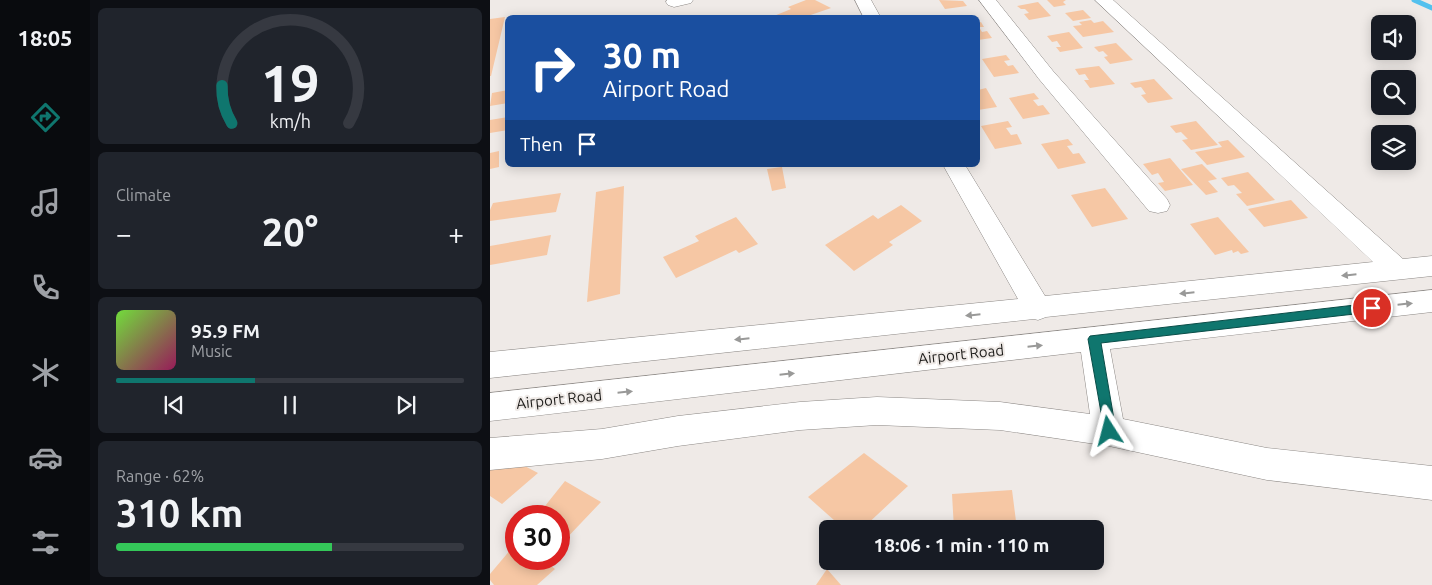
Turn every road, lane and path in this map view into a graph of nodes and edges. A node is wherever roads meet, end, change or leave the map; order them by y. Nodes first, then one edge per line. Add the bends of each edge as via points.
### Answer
1 (863, 0) edge
2 (987, 0) edge
3 (1103, 0) edge
4 (870, 15) edge
5 (955, 167) edge
6 (1158, 205) dead end
7 (1432, 266) edge
8 (1398, 270) junction
9 (1432, 301) edge
10 (1038, 308) junction
11 (1094, 339) junction
12 (490, 365) edge
13 (490, 407) edge
14 (1109, 431) junction
15 (490, 454) edge
16 (1432, 483) edge

1 - 4 street
2 - 6 street via 1046,75
3 - 8 street
5 - 10 street
7 - 8 street
8 -> 10 street
11 -> 9 street, Airport Road
10 -> 12 street
13 -> 11 street, Airport Road
11 - 14 street
14 - 15 street via 1000,416 878,411 800,416 678,430 602,444
14 - 16 street via 1267,464

